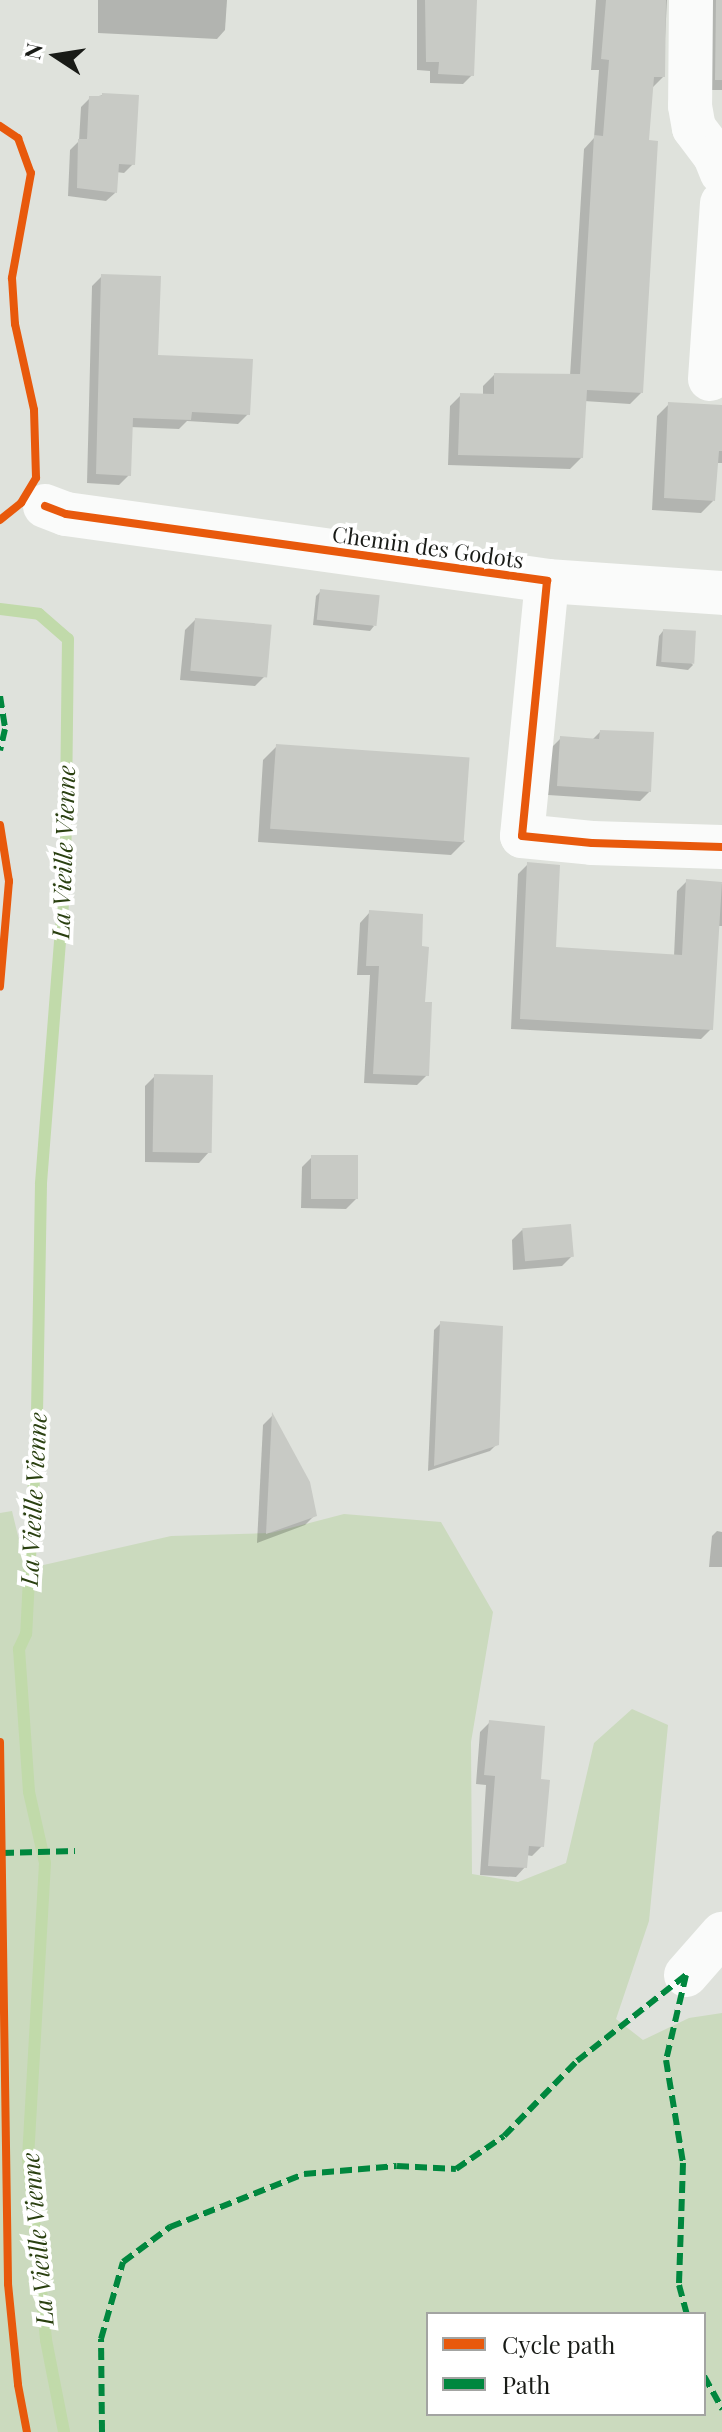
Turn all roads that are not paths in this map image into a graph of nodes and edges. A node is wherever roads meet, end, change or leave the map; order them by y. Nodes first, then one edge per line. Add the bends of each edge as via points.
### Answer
1 (691, 0) edge
2 (722, 173) edge
3 (722, 203) edge
4 (710, 379) dead end
5 (45, 506) dead end
6 (547, 581) junction
7 (722, 593) edge
8 (722, 847) edge
9 (722, 1934) edge
10 (686, 1975) dead end

1 - 2 street via 690,106 694,128
3 - 4 street
5 - 6 street, Chemin des Godots via 66,514
6 - 7 street
6 - 8 street, Chemin des Godots via 522,836
9 - 10 street

